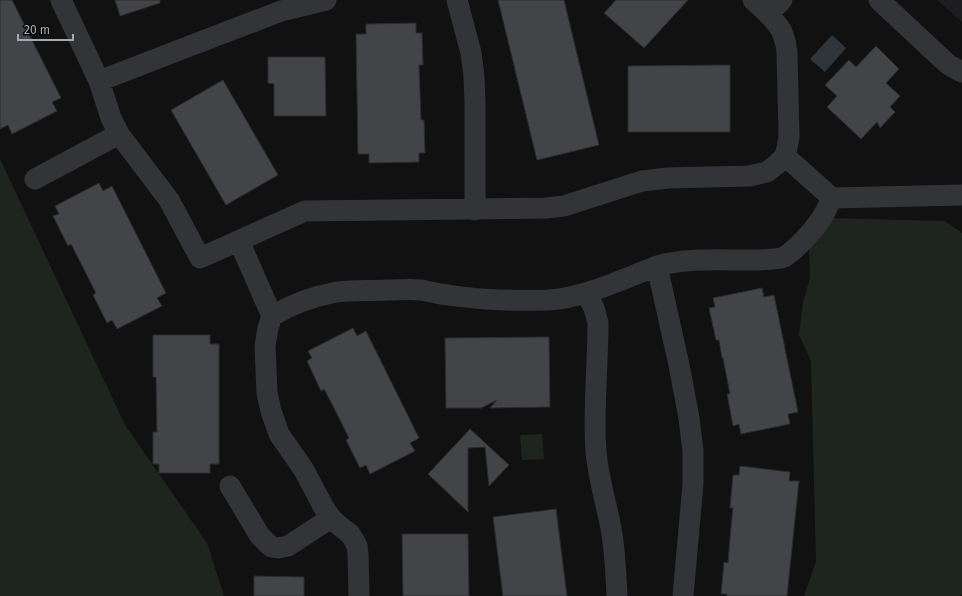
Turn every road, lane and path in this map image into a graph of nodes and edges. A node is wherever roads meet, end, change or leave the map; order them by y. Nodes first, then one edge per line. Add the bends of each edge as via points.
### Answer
1 (61, 0) edge
2 (326, 0) edge
3 (457, 0) edge
4 (753, 0) edge
5 (879, 0) edge
6 (292, 4) edge
7 (775, 7) edge
8 (962, 72) edge
9 (100, 81) junction
10 (119, 134) junction
11 (785, 156) junction
12 (35, 179) dead end
13 (962, 194) edge
14 (832, 198) junction
15 (475, 210) junction
16 (239, 241) junction
17 (657, 266) junction
18 (586, 293) junction
19 (272, 316) junction
20 (230, 486) dead end
21 (331, 518) junction
22 (359, 596) edge
23 (617, 596) edge
24 (683, 596) edge

1 - 9 street
2 - 6 street
3 - 15 street via 471,53 474,76
4 - 7 street
5 - 8 street via 938,56
6 - 9 street via 281,11
7 - 11 street via 787,52 789,137
9 - 10 street via 111,118
10 - 12 street
10 - 16 street via 169,200 200,258
11 - 14 street
11 - 15 street via 767,172 757,175 642,181 564,206
13 - 14 street
14 - 17 street via 815,227 799,246 784,257 762,260 681,261
15 - 16 street via 305,211
16 - 19 street
17 - 18 street
17 - 24 street via 679,365 694,451
18 - 19 street via 547,300 516,300 448,296 420,290 337,292 308,299
18 - 23 street via 598,323 596,452 610,524
19 - 21 street via 265,346 266,393 271,411 279,434 304,470
20 - 21 street via 260,536 272,547 288,546
21 - 22 street via 350,534 357,546

